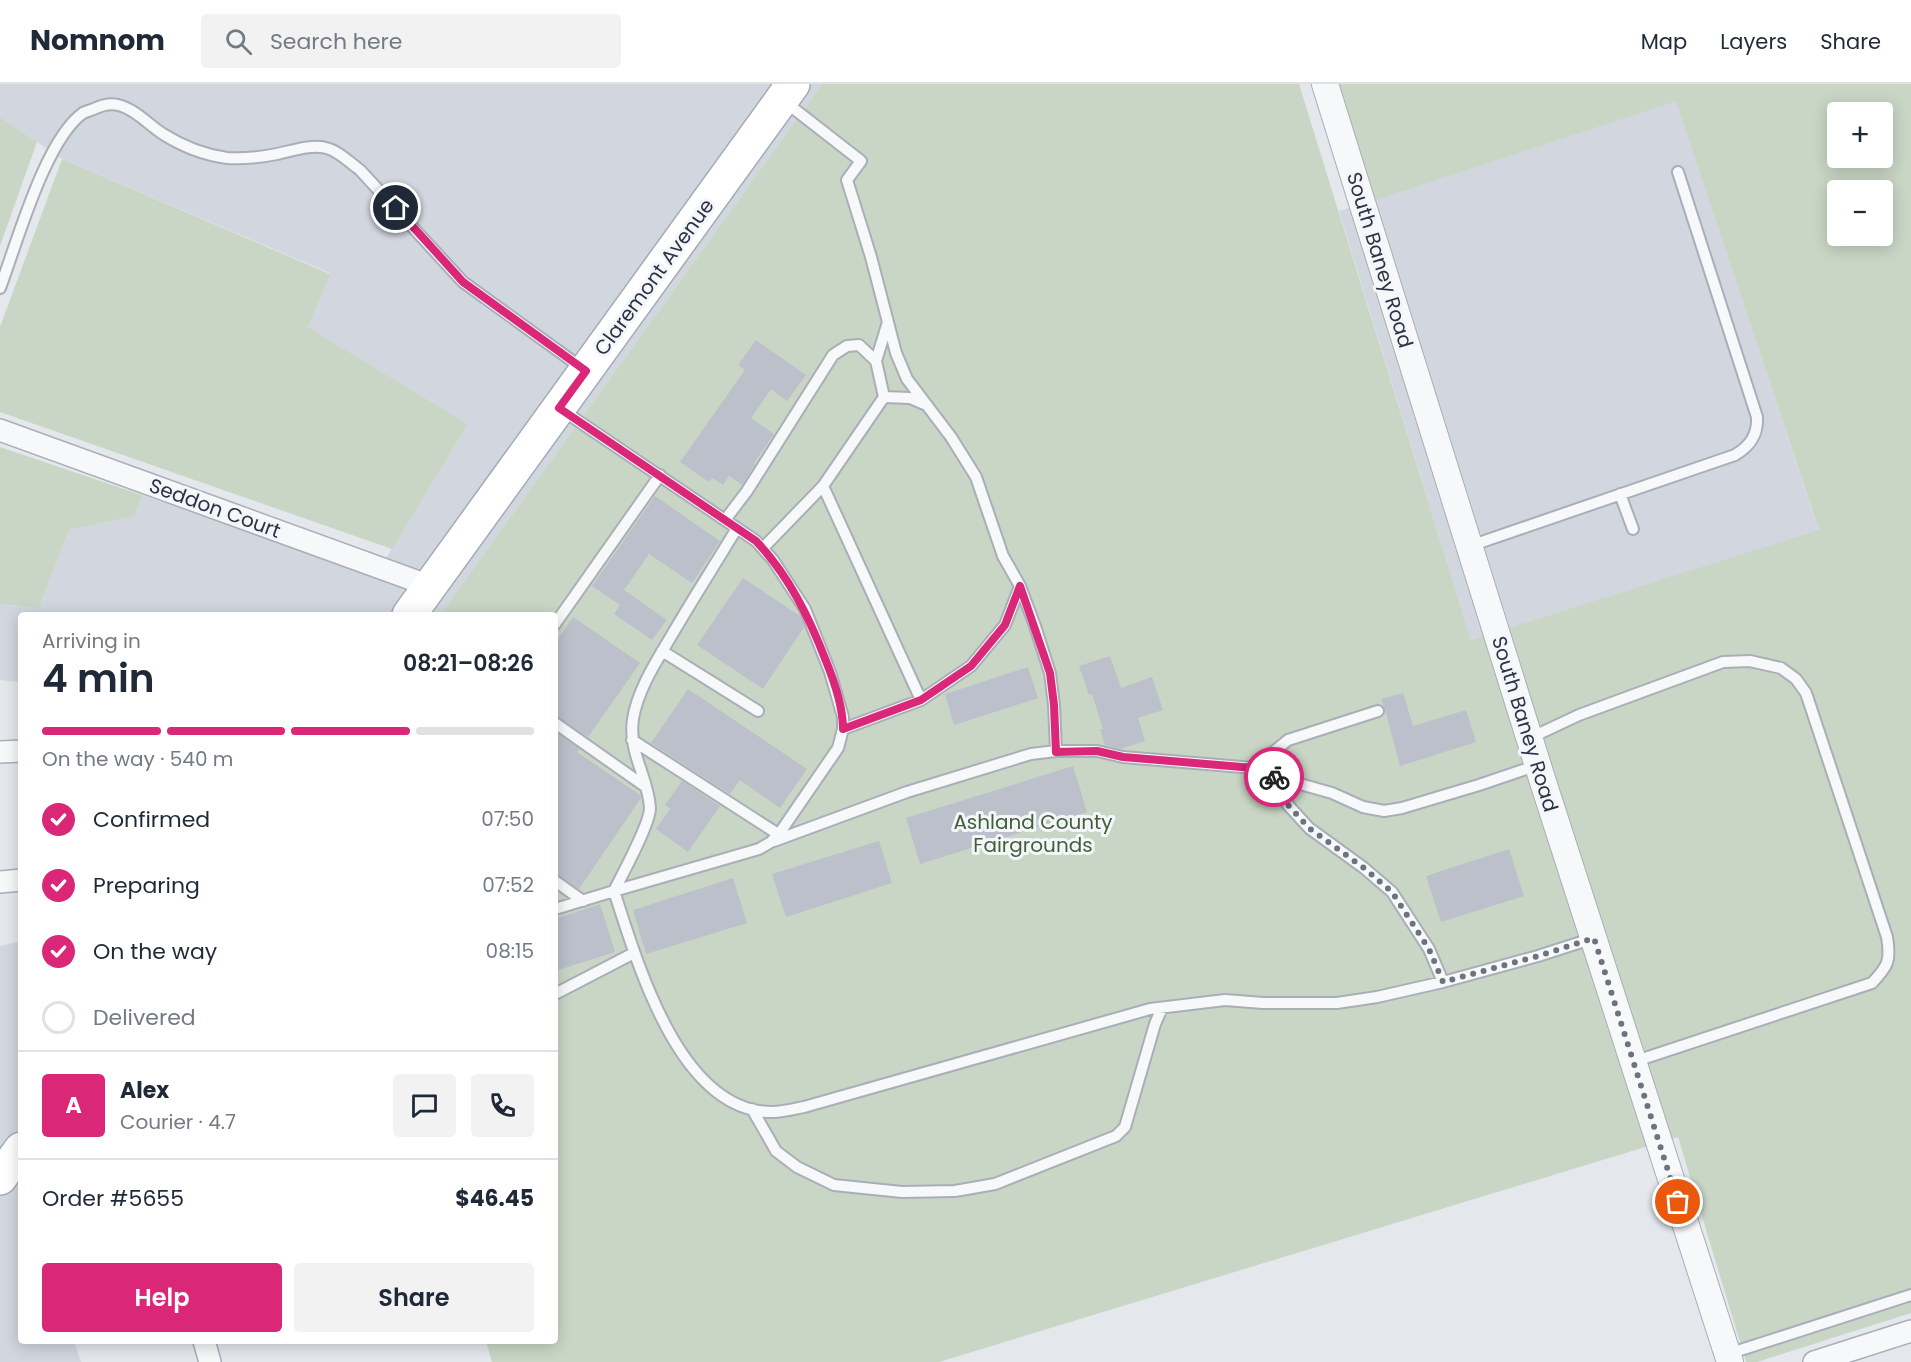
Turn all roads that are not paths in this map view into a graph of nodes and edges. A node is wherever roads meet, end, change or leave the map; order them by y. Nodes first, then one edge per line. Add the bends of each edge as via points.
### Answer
1 (1325, 84) edge
2 (788, 91) edge
3 (1678, 172) dead end
4 (0, 288) edge
5 (888, 322) junction
6 (876, 361) junction
7 (586, 371) junction
8 (884, 397) junction
9 (927, 406) junction
10 (559, 408) junction
11 (0, 430) edge
12 (660, 475) junction
13 (823, 486) junction
14 (1620, 494) junction
15 (725, 520) junction
16 (737, 528) junction
17 (1633, 529) dead end
18 (1470, 546) junction
19 (763, 548) junction
20 (430, 586) junction
21 (1020, 586) junction
22 (411, 612) edge
23 (558, 620) edge
24 (663, 651) junction
25 (921, 700) junction
26 (758, 711) dead end
27 (1378, 711) dead end
28 (558, 725) edge
29 (843, 729) junction
30 (1530, 738) junction
31 (632, 740) junction
32 (18, 751) edge
33 (0, 752) edge
34 (1056, 752) junction
35 (1538, 765) junction
36 (1254, 768) junction
37 (1275, 777) junction
38 (646, 787) junction
39 (775, 838) junction
40 (18, 880) edge
41 (0, 882) edge
42 (558, 883) edge
43 (614, 891) junction
44 (583, 901) junction
45 (558, 908) edge
46 (1594, 938) junction
47 (634, 953) junction
48 (1443, 982) junction
49 (558, 991) edge
50 (1162, 1008) junction
51 (1633, 1062) junction
52 (752, 1109) junction
53 (18, 1153) edge
54 (0, 1178) edge
55 (1911, 1295) edge
56 (1911, 1331) edge
57 (205, 1344) edge
58 (1729, 1358) edge
59 (210, 1362) edge
60 (1814, 1362) edge

1 - 18 street, South Baney Road
2 - 5 lane via 861,161 847,180
2 - 7 main road, Claremont Avenue
3 - 14 lane via 1758,427 1746,448 1735,455
4 - 7 lane via 39,181 58,145 84,113 116,104 181,144 228,158 309,148 326,148 341,155 463,282
5 - 6 lane
5 - 9 lane via 907,379
6 - 8 lane
6 - 15 lane via 859,345 847,346 833,355
7 - 10 main road, Claremont Avenue
8 - 9 lane via 910,398
8 - 13 lane
9 - 21 lane via 976,477 1003,556
10 - 12 lane
10 - 20 main road, Claremont Avenue
11 - 20 street, Seddon Court
12 - 15 lane
12 - 23 lane
13 - 19 lane
13 - 25 lane
14 - 17 lane
14 - 18 lane
15 - 16 lane
16 - 19 lane
16 - 24 lane
18 - 30 street, South Baney Road
19 - 29 lane via 805,609 840,703
20 - 22 main road, Claremont Avenue
21 - 25 lane via 1005,625 971,666
21 - 34 lane via 1050,673
24 - 26 lane
24 - 31 lane via 640,693
25 - 29 lane
27 - 36 lane via 1288,740
28 - 38 lane
29 - 39 lane via 838,748
30 - 35 street, South Baney Road
30 - 51 lane via 1579,715 1723,662 1750,661 1781,668 1806,693 1887,937 1890,954 1886,968 1872,982
31 - 38 lane
31 - 39 lane
32 - 33 street
34 - 36 lane via 1097,751 1123,757
34 - 39 lane via 1008,760
35 - 37 lane via 1384,811
35 - 46 street, South Baney Road
36 - 37 lane
37 - 48 lane via 1288,805 1309,828 1392,892 1429,949
38 - 43 lane via 650,810
39 - 43 lane via 759,849
40 - 41 street
42 - 44 lane
43 - 44 lane
43 - 47 lane
44 - 45 lane
46 - 48 lane
46 - 51 street, South Baney Road
47 - 49 lane
47 - 52 lane via 680,1052 715,1092
48 - 50 lane via 1337,1003 1225,1000
50 - 52 lane via 804,1107 772,1112
50 - 52 lane via 1125,1127 1116,1136 995,1184 955,1191 902,1192 834,1185 797,1167 776,1151
51 - 58 street, South Baney Road
53 - 54 main road
55 - 58 lane
56 - 60 street
57 - 59 street

